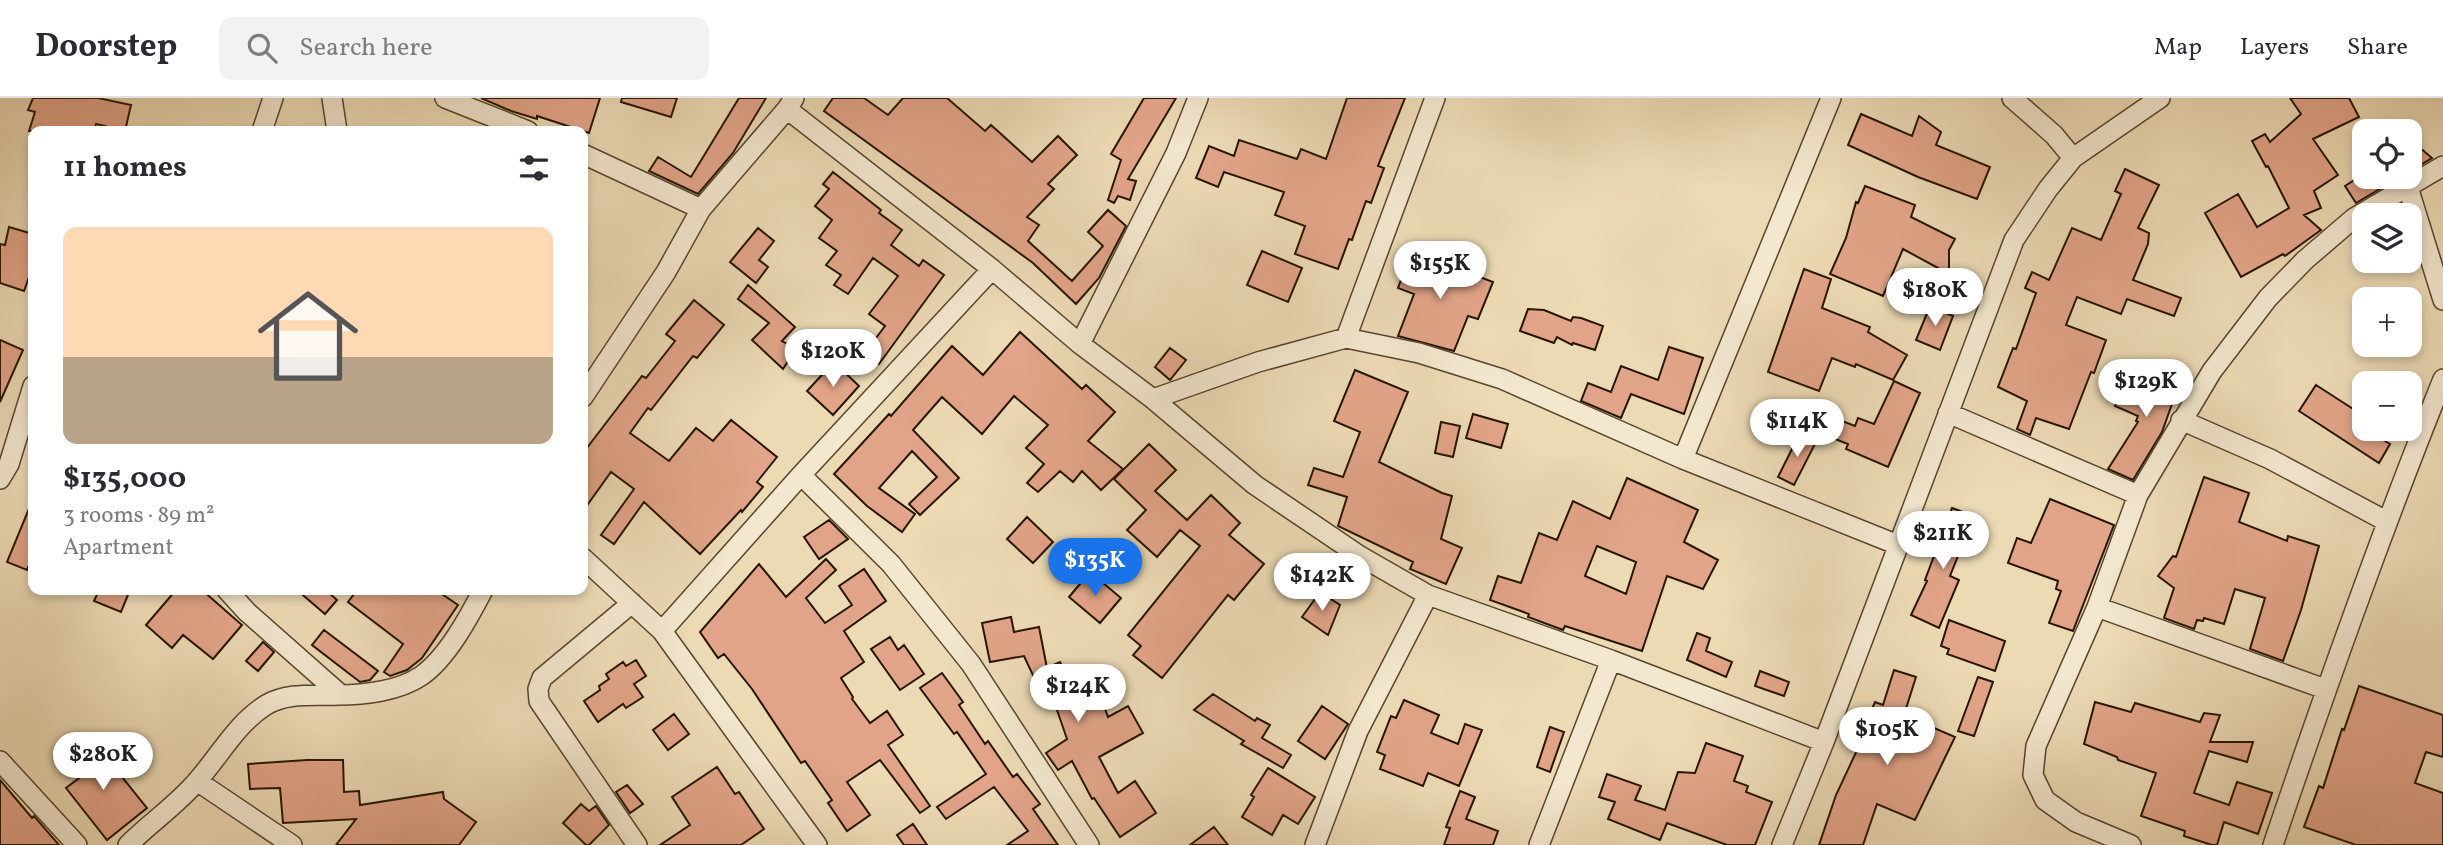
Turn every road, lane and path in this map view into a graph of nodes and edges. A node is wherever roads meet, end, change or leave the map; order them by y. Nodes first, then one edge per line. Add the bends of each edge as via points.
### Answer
1 (272, 98) edge
2 (332, 98) edge
3 (445, 98) edge
4 (1198, 98) edge
5 (1435, 98) edge
6 (1831, 98) edge
7 (2012, 98) edge
8 (2160, 98) edge
9 (791, 104) edge
10 (264, 126) edge
11 (336, 126) edge
12 (515, 126) edge
13 (588, 156) edge
14 (2073, 158) junction
15 (2443, 166) edge
16 (2422, 179) edge
17 (2405, 189) edge
18 (2409, 189) edge
19 (701, 209) junction
20 (992, 269) junction
21 (2443, 300) edge
22 (1346, 338) junction
23 (1080, 344) junction
24 (2443, 379) edge
25 (588, 389) edge
26 (1153, 399) junction
27 (28, 402) edge
28 (1948, 413) junction
29 (2181, 420) junction
30 (1683, 459) junction
31 (801, 475) junction
32 (0, 479) edge
33 (2138, 495) junction
34 (2386, 521) junction
35 (1898, 545) junction
36 (588, 563) edge
37 (232, 595) edge
38 (480, 595) edge
39 (1428, 595) junction
40 (632, 603) junction
41 (2097, 607) junction
42 (662, 631) junction
43 (1611, 660) junction
44 (2325, 690) junction
45 (341, 695) junction
46 (1824, 742) junction
47 (0, 761) edge
48 (197, 781) junction
49 (135, 843) edge
50 (77, 845) edge
51 (292, 845) edge
52 (637, 845) edge
53 (817, 845) edge
54 (1089, 845) edge
55 (1315, 845) edge
56 (1539, 845) edge
57 (1782, 845) edge
58 (2131, 845) edge
59 (2273, 845) edge

1 - 10 street
2 - 11 street
3 - 12 street
4 - 23 street
5 - 22 street
6 - 30 street
7 - 14 street
8 - 14 street
9 - 19 street
9 - 20 street
13 - 19 street
14 - 28 street via 2014,240
15 - 16 street
17 - 29 street via 2354,218 2268,298
18 - 21 street
19 - 25 street via 666,272
20 - 23 street
20 - 31 street
22 - 26 street via 1258,362
22 - 30 street via 1419,352 1503,379
23 - 26 street
24 - 34 street
26 - 39 street via 1255,485 1360,556
27 - 32 street
28 - 33 street
28 - 35 street
29 - 33 street
29 - 34 street via 2270,459
30 - 35 street
31 - 42 street
31 - 54 street via 891,564 963,654
33 - 41 street
34 - 44 street
35 - 46 street
36 - 40 street
37 - 45 street
38 - 45 street via 440,657 421,676 395,688
39 - 43 street
39 - 55 street via 1358,731
40 - 42 street
40 - 52 street via 542,678 538,701
41 - 44 street
41 - 58 street via 2036,746 2033,775 2045,800 2066,815
42 - 53 street
43 - 46 street
43 - 56 street
44 - 59 street
45 - 48 street via 303,694 268,704 240,724
46 - 57 street
47 - 50 street
48 - 49 street
48 - 51 street

